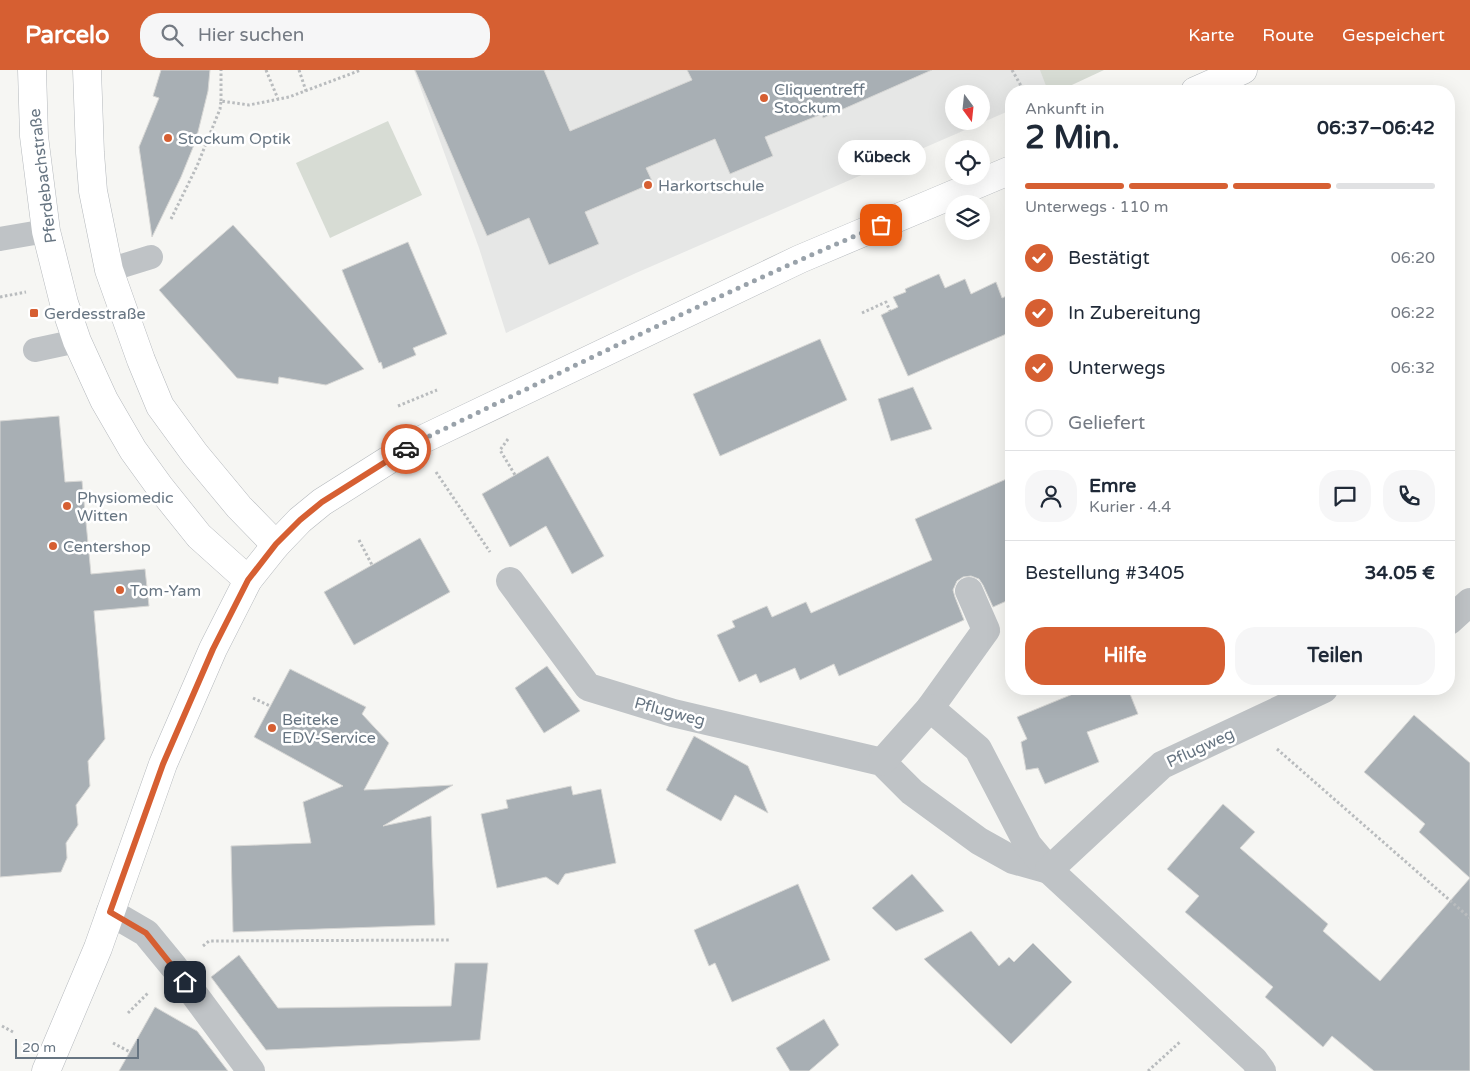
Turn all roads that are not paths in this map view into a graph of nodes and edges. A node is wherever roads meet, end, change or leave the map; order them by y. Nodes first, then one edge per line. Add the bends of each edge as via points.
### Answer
1 (32, 70) edge
2 (87, 70) edge
3 (1243, 70) edge
4 (1209, 85) edge
5 (1005, 173) edge
6 (46, 231) junction
7 (0, 239) edge
8 (151, 257) dead end
9 (109, 270) junction
10 (77, 341) junction
11 (35, 350) dead end
12 (276, 544) junction
13 (248, 580) junction
14 (510, 581) road end
15 (968, 591) dead end
16 (1470, 602) edge
17 (1455, 616) edge
18 (1311, 695) edge
19 (930, 708) junction
20 (882, 762) junction
21 (1049, 870) junction
22 (110, 912) junction
23 (46, 1071) edge
24 (252, 1071) edge
25 (1262, 1071) edge

1 - 6 main road, Pferdebachstraße via 34,136
2 - 9 main road via 93,190
3 - 4 main road
5 - 12 main road via 800,259 417,442 322,502
6 - 7 lane
6 - 10 main road, Pferdebachstraße
8 - 9 lane
9 - 12 main road via 160,406 239,507
10 - 11 lane
10 - 13 main road, Pferdebachstraße via 104,400 133,450 199,536
12 - 13 main road
13 - 22 main road via 213,649 163,764
14 - 20 street, Pflugweg via 588,687 673,713
15 - 19 street via 986,630
16 - 17 street
18 - 21 street, Pflugweg via 1162,765
19 - 20 street
19 - 21 street via 978,750 1028,845
20 - 21 street via 912,792 979,841 1013,860
21 - 25 street via 1254,1060
22 - 23 main road
22 - 24 street via 146,933

